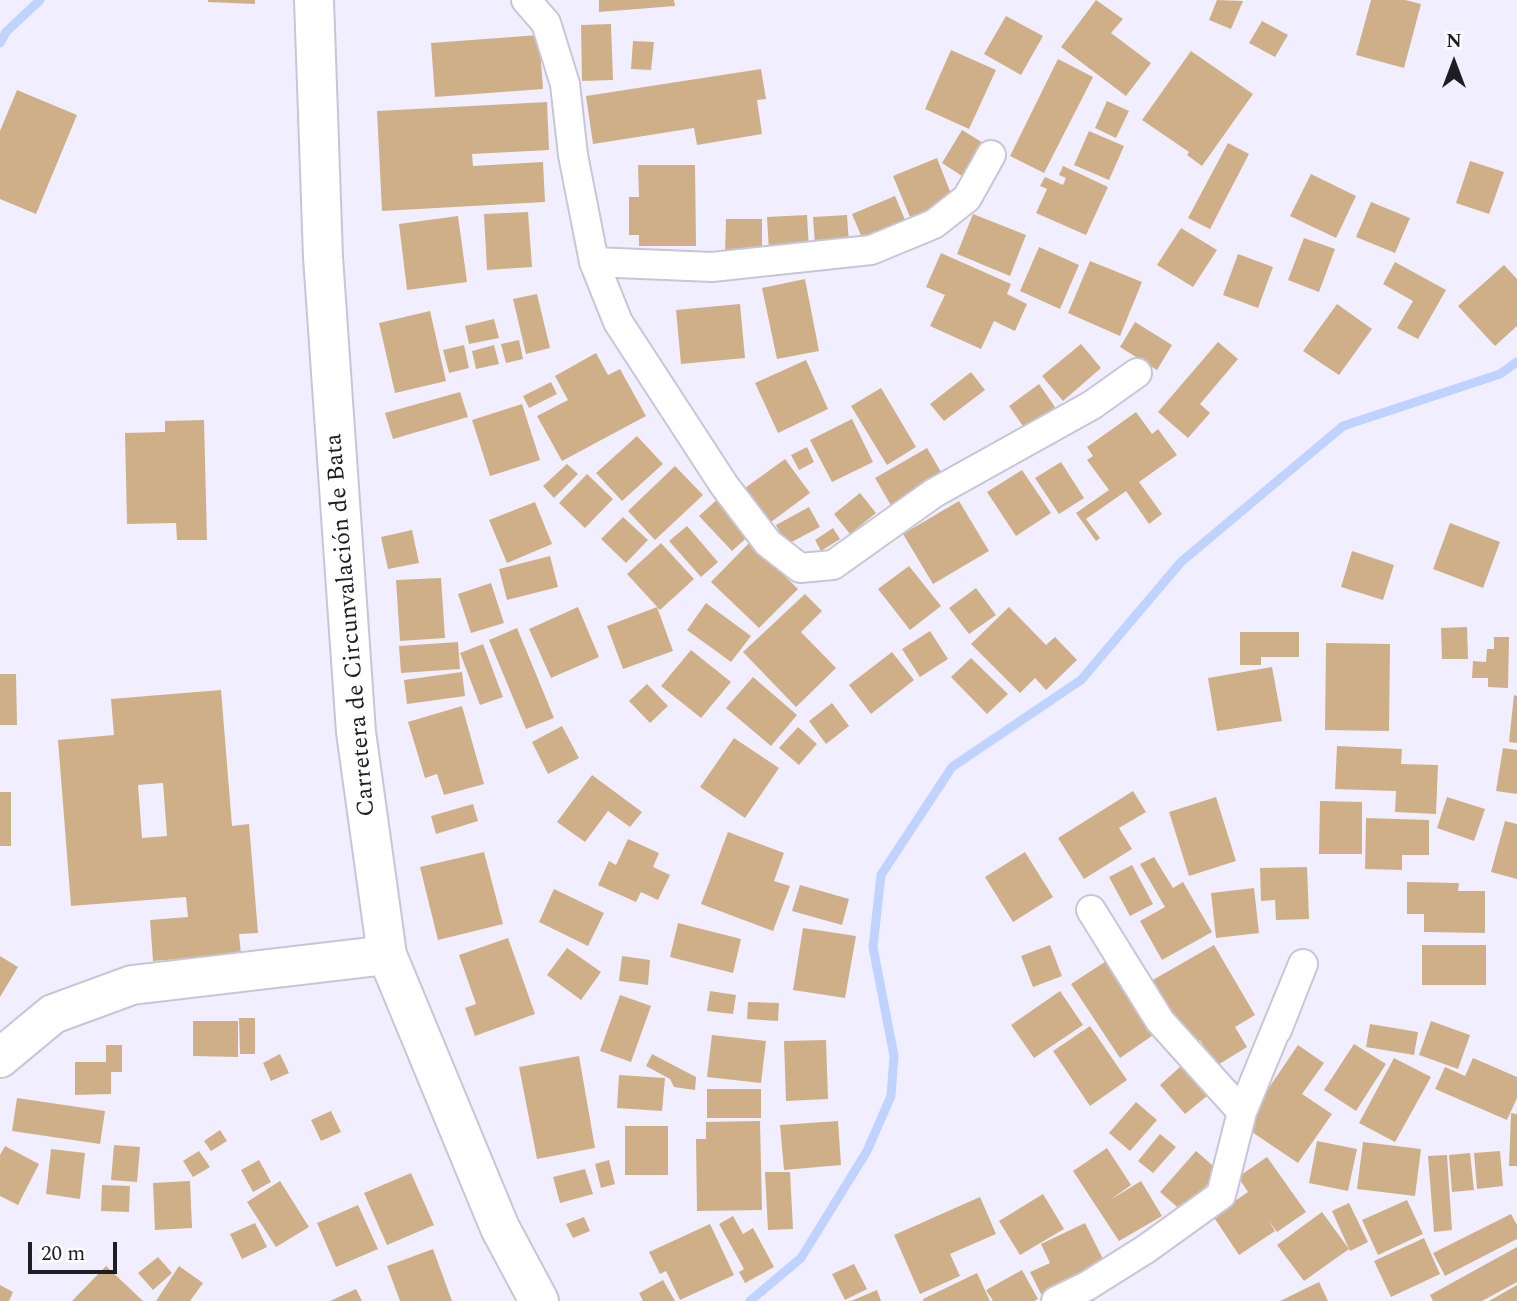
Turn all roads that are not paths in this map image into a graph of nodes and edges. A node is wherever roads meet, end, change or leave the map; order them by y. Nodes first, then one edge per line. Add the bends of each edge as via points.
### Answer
1 (314, 0) edge
2 (526, 0) edge
3 (991, 155) dead end
4 (594, 262) junction
5 (1137, 373) dead end
6 (1091, 910) dead end
7 (387, 955) junction
8 (1277, 1030) dead end
9 (0, 1058) edge
10 (1242, 1112) junction
11 (538, 1301) edge
12 (1056, 1301) edge

1 - 7 main road, Carretera de Circunvalación de Bata via 323,257 355,718
2 - 4 street via 546,23 565,83 573,155
3 - 4 street via 967,198 934,224 871,250 712,267
4 - 5 street via 618,322 724,485 768,543 800,568 833,565 934,493 1092,405
6 - 10 street via 1153,1012
7 - 9 main road via 132,985 53,1014
7 - 11 main road, Carretera de Circunvalación de Bata via 500,1228
8 - 10 street via 1303,964
10 - 12 street via 1221,1195 1146,1249

